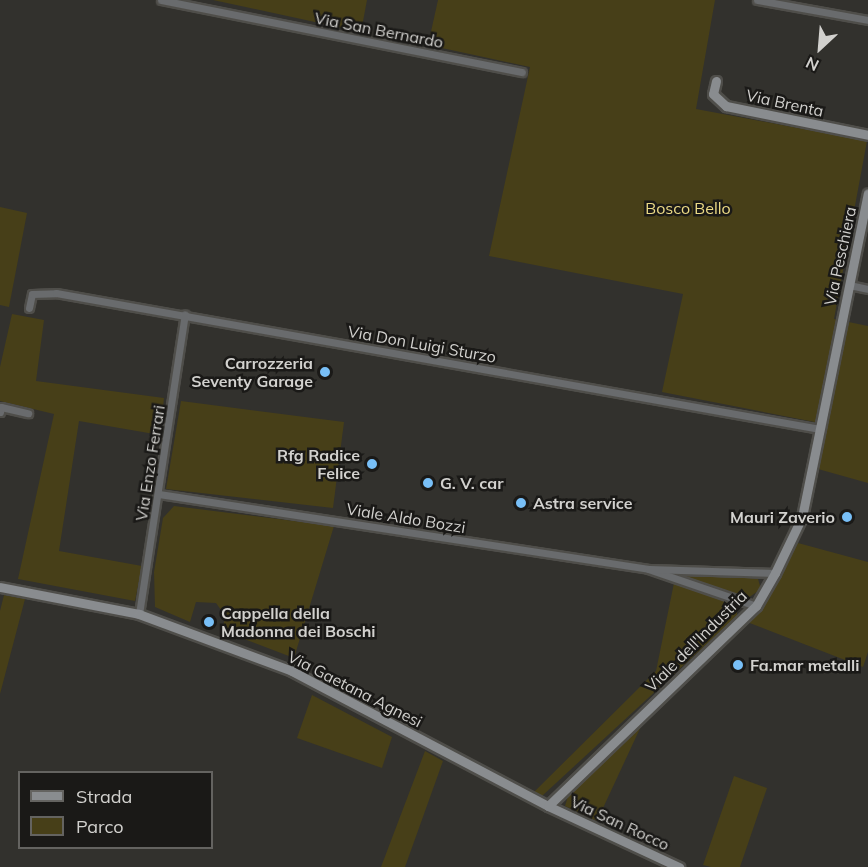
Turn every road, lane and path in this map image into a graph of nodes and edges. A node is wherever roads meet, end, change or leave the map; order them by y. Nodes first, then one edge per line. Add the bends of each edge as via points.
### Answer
1 (161, 0) edge
2 (757, 0) edge
3 (868, 20) edge
4 (522, 72) dead end
5 (716, 81) dead end
6 (868, 135) edge
7 (868, 194) edge
8 (866, 213) edge
9 (849, 285) junction
10 (868, 289) edge
11 (29, 308) dead end
12 (185, 315) junction
13 (0, 412) edge
14 (28, 413) dead end
15 (820, 429) junction
16 (159, 494) junction
17 (648, 569) junction
18 (775, 573) junction
19 (0, 587) edge
20 (756, 606) junction
21 (139, 614) junction
22 (548, 807) junction
23 (680, 867) edge

1 - 4 street, Via San Bernardo
2 - 3 street
5 - 6 street, Via Brenta via 713,94 726,106
7 - 8 street, Via Peschiera
8 - 9 street, Via Peschiera
9 - 10 street
9 - 15 street, Via Peschiera
11 - 12 street, Via Don Luigi Sturzo via 32,294 56,293
12 - 15 street, Via Don Luigi Sturzo
12 - 16 street, Via Enzo Ferrari
13 - 14 street via 1,407
15 - 18 street, Viale dell'Industria via 802,518
16 - 17 street, Viale Aldo Bozzi
16 - 21 street, Via Enzo Ferrari
17 - 18 street, Viale Aldo Bozzi
17 - 20 street, Viale Aldo Bozzi
18 - 20 street, Viale dell'Industria
19 - 21 street, Via Gaetana Agnesi
20 - 22 street, Viale dell'Industria
21 - 22 street, Via Gaetana Agnesi via 292,671
22 - 23 street, Via San Rocco

